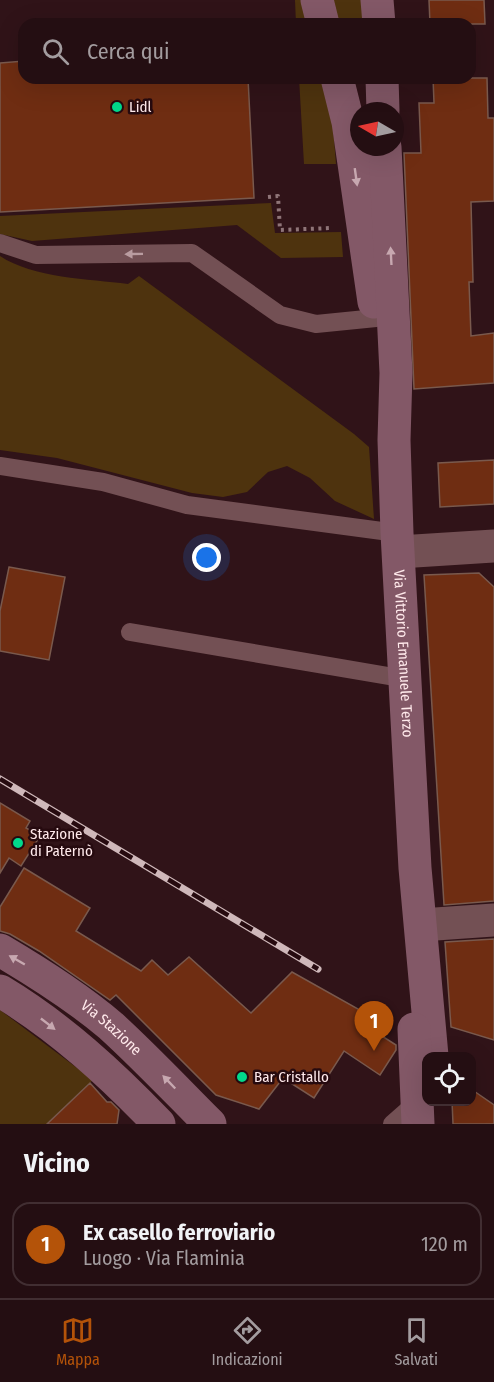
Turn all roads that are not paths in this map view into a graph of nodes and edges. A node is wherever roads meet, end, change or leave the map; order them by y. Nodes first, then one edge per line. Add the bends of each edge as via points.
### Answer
1 (317, 0) edge
2 (377, 0) edge
3 (322, 18) edge
4 (378, 18) edge
5 (338, 84) edge
6 (382, 84) edge
7 (383, 102) edge
8 (385, 156) edge
9 (0, 243) edge
10 (376, 318) junction
11 (394, 440) junction
12 (0, 466) edge
13 (398, 542) junction
14 (489, 552) edge
15 (130, 632) dead end
16 (406, 679) junction
17 (415, 868) junction
18 (494, 920) edge
19 (421, 925) junction
20 (0, 950) edge
21 (0, 991) edge
22 (432, 1052) edge
23 (426, 1113) edge
24 (159, 1124) edge
25 (210, 1124) edge
26 (392, 1124) edge

1 - 3 street
2 - 4 street
5 -> 10 street via 348,122
6 - 7 street
11 -> 8 street via 396,373
10 -> 9 lane via 316,324 280,315 192,253 36,255
10 - 11 street
11 - 13 street, Via Vittorio Emanuele Terzo
12 - 13 lane via 103,482 187,505
13 - 14 street
13 - 16 street, Via Vittorio Emanuele Terzo
15 - 16 lane
16 - 17 street, Via Vittorio Emanuele Terzo
17 - 19 street
17 - 23 street via 414,1028
18 - 19 street
19 - 22 street
25 -> 20 street, Via Stazione via 109,1025 47,978
21 -> 24 street via 87,1054
23 - 26 lane

